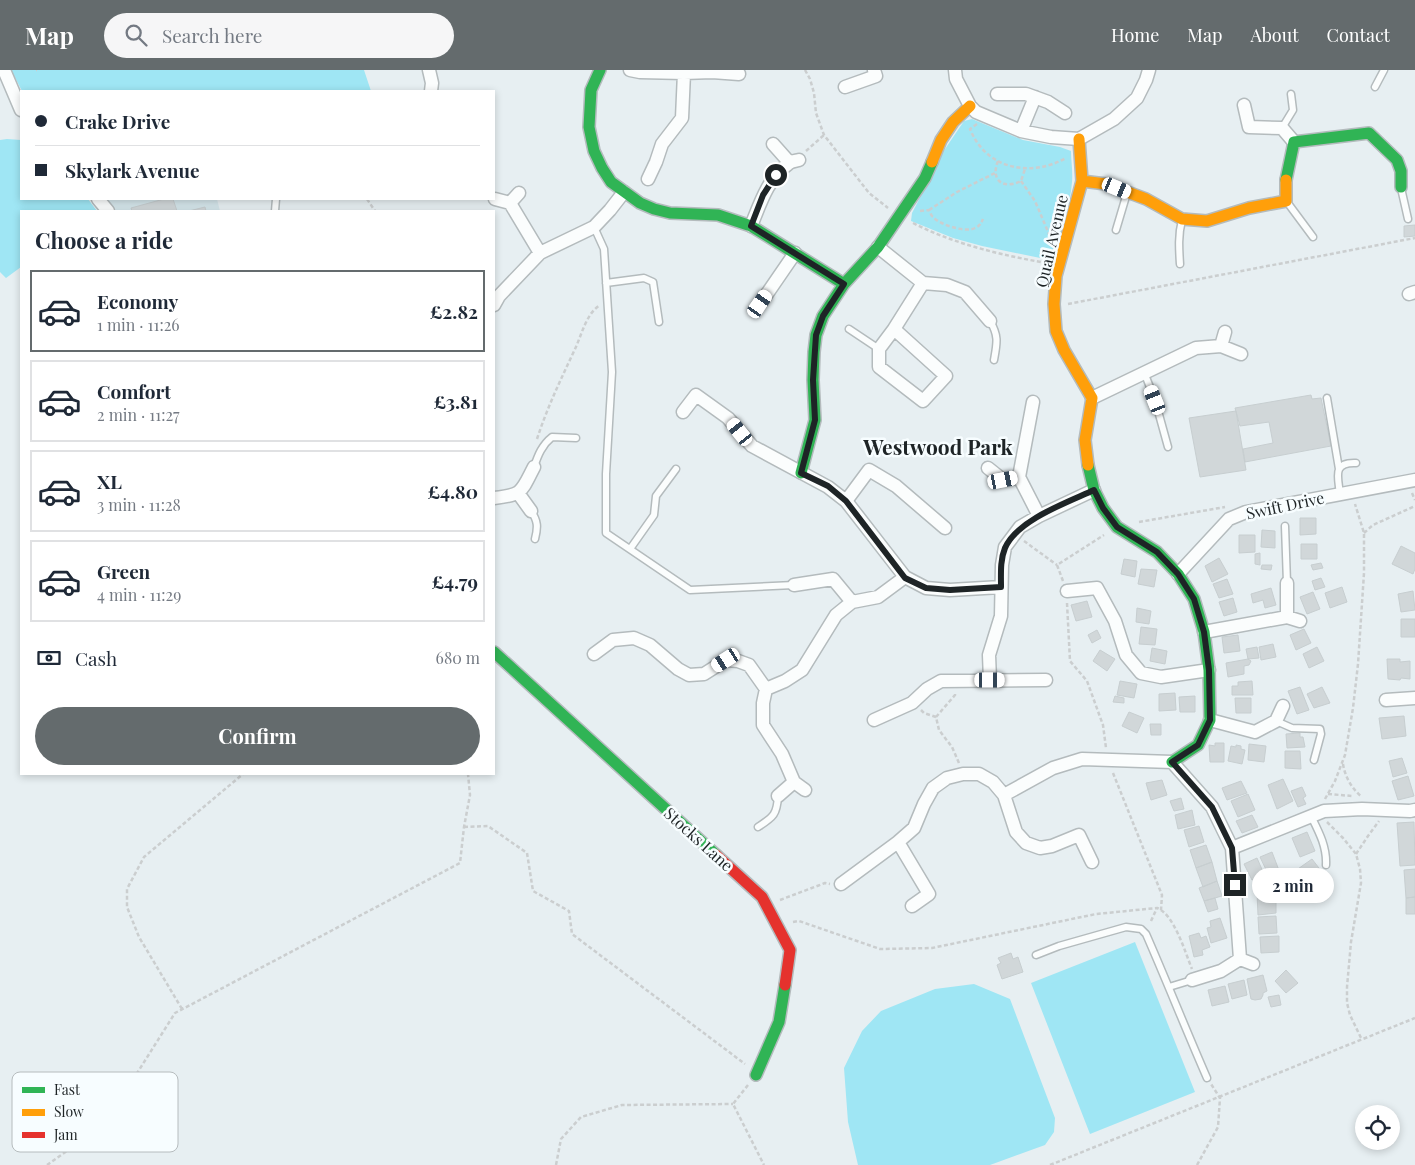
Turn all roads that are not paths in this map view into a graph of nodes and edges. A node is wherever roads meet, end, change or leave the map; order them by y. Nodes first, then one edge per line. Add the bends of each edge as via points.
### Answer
1 (4, 70) edge
2 (429, 70) edge
3 (600, 70) edge
4 (630, 70) edge
5 (874, 70) edge
6 (955, 70) edge
7 (1149, 70) edge
8 (1384, 70) edge
9 (684, 73) junction
10 (741, 76) edge
11 (845, 87) dead end
12 (1375, 87) dead end
13 (431, 90) edge
14 (997, 94) dead end
15 (1291, 94) dead end
16 (1035, 97) junction
17 (1244, 105) dead end
18 (970, 106) junction
19 (20, 108) edge
20 (1065, 113) dead end
21 (1282, 128) junction
22 (1021, 131) junction
23 (1079, 139) junction
24 (1294, 142) junction
25 (773, 144) dead end
26 (1082, 181) junction
27 (647, 182) dead end
28 (1401, 187) joint
29 (624, 192) junction
30 (1127, 192) junction
31 (519, 193) dead end
32 (495, 199) dead end
33 (99, 200) edge
34 (1286, 201) junction
35 (510, 203) junction
36 (107, 210) edge
37 (1408, 218) dead end
38 (1182, 219) junction
39 (751, 226) junction
40 (594, 227) junction
41 (1116, 230) dead end
42 (1313, 237) dead end
43 (878, 247) junction
44 (540, 253) junction
45 (795, 253) junction
46 (1180, 264) dead end
47 (606, 283) junction
48 (923, 283) junction
49 (844, 284) junction
50 (495, 303) edge
51 (760, 304) dead end
52 (990, 321) joint
53 (659, 322) dead end
54 (848, 329) dead end
55 (894, 329) junction
56 (1225, 332) dead end
57 (1221, 346) junction
58 (878, 348) junction
59 (1241, 354) dead end
60 (994, 360) dead end
61 (1144, 372) junction
62 (1092, 398) junction
63 (1327, 398) dead end
64 (1033, 402) dead end
65 (683, 412) dead end
66 (576, 438) dead end
67 (1168, 447) dead end
68 (1356, 463) dead end
69 (534, 467) joint
70 (988, 468) dead end
71 (676, 469) dead end
72 (1339, 469) junction
73 (801, 473) junction
74 (1019, 476) junction
75 (1415, 480) edge
76 (1094, 490) junction
77 (518, 493) junction
78 (1345, 493) junction
79 (495, 498) edge
80 (846, 501) junction
81 (531, 511) joint
82 (1038, 516) junction
83 (1285, 526) dead end
84 (946, 528) dead end
85 (534, 539) dead end
86 (630, 549) junction
87 (1178, 574) junction
88 (905, 578) junction
89 (1287, 583) joint
90 (794, 585) joint
91 (1001, 587) junction
92 (1067, 591) road end
93 (852, 602) junction
94 (1204, 632) junction
95 (495, 653) edge
96 (594, 654) dead end
97 (1209, 670) junction
98 (990, 680) junction
99 (1046, 680) dead end
100 (766, 689) junction
101 (1415, 698) edge
102 (1386, 700) dead end
103 (1283, 706) dead end
104 (874, 720) dead end
105 (1210, 720) junction
106 (1276, 721) junction
107 (1314, 760) dead end
108 (1172, 762) junction
109 (1004, 795) junction
110 (778, 796) joint
111 (1415, 810) edge
112 (1316, 814) junction
113 (758, 826) dead end
114 (898, 842) junction
115 (1232, 848) junction
116 (1092, 862) dead end
117 (1326, 865) dead end
118 (841, 884) road end
119 (912, 906) dead end
120 (1036, 955) dead end
121 (1240, 959) junction
122 (1253, 964) dead end
123 (1195, 979) joint
124 (1169, 988) junction
125 (756, 1075) road end
126 (1207, 1078) road end

1 - 19 street
2 - 13 street
3 - 29 street via 591,90 590,127 594,151 611,182
4 - 9 street
5 - 11 street via 876,76
6 - 18 street via 956,79
7 - 23 street via 1136,98 1114,120
8 - 12 lane
9 - 10 street
9 - 27 street via 682,118 662,144
14 - 16 street
15 - 21 lane via 1293,110
16 - 20 street
16 - 22 street
17 - 21 street via 1244,131
18 - 22 street via 984,117
18 - 43 street via 953,122 941,140 904,219
21 - 24 street
22 - 23 street
23 - 26 street, Quail Avenue
24 - 28 street via 1369,133 1397,160
24 - 34 street via 1286,175
25 - 39 street via 794,161 776,175 763,195
26 - 30 street via 1106,184
26 - 62 street, Quail Avenue via 1056,276 1054,307 1056,331
28 - 37 lane
29 - 39 street via 640,203 670,213 718,216
29 - 40 street
30 - 38 street
30 - 41 lane
31 - 35 street
32 - 35 street
33 - 36 street
34 - 38 street via 1248,208 1207,221
34 - 42 lane
35 - 44 street
38 - 46 lane
39 - 45 street
40 - 44 street
40 - 47 lane via 604,249
43 - 48 street
43 - 49 street
44 - 50 street
45 - 49 street
45 - 51 street
47 - 53 lane via 644,278 653,282
47 - 86 lane via 612,372 606,533
48 - 52 street via 946,285 965,292
48 - 55 street
49 - 73 street via 823,316 816,335 815,420
52 - 60 lane via 998,339
54 - 58 lane
55 - 58 street
55 - 58 street via 946,376 922,402 878,367
56 - 57 street
57 - 59 street
57 - 61 street via 1196,348
61 - 62 street
61 - 67 lane
62 - 76 street via 1085,440
63 - 72 lane
64 - 74 street
65 - 73 street via 696,395 728,418 752,446
66 - 69 lane via 552,437 538,454
68 - 72 lane via 1346,463
69 - 77 street
70 - 74 street via 1003,480
71 - 86 lane via 656,496 654,515
72 - 78 lane
73 - 80 street via 828,486
74 - 82 street
75 - 78 street, Swift Drive
76 - 82 street
76 - 87 street via 1117,527 1157,552
77 - 79 street
77 - 81 street
78 - 87 street, Swift Drive via 1246,512 1229,519
80 - 84 street via 868,470 896,486
80 - 88 street
81 - 85 lane via 538,525
82 - 91 street via 1020,527 1005,547
83 - 89 lane
86 - 90 lane via 690,590
87 - 94 street via 1194,599
88 - 91 street via 926,588
88 - 93 street via 878,597
89 - 94 street via 1294,619
90 - 93 street via 833,579
91 - 98 street via 1001,616 989,655
92 - 97 street via 1096,588 1115,621 1126,655 1141,673 1161,677
93 - 100 street via 836,615 802,670
94 - 97 street
95 - 125 street, Stocks Lane via 762,897 790,950 779,1022
96 - 100 street via 613,640 634,638 650,645 689,675 704,674 726,660 749,665
97 - 105 street
98 - 99 street
98 - 104 street via 941,681 912,703
100 - 110 street via 763,725 800,786
101 - 102 street
103 - 106 street
105 - 106 street via 1255,732
105 - 108 street via 1198,745
106 - 107 lane via 1292,728 1320,729
108 - 109 street via 1082,759 1054,768
108 - 115 street via 1212,807
109 - 114 street via 993,782 979,774 947,778 933,788 914,828
109 - 116 street via 1016,832 1026,843 1040,848 1079,835
110 - 113 lane via 774,816
111 - 112 street via 1362,809
112 - 115 street
112 - 117 lane
114 - 118 street
114 - 119 street via 929,894
115 - 121 street
120 - 124 lane via 1126,927 1141,929
121 - 122 street
121 - 123 street via 1221,971
123 - 124 lane
124 - 126 lane

